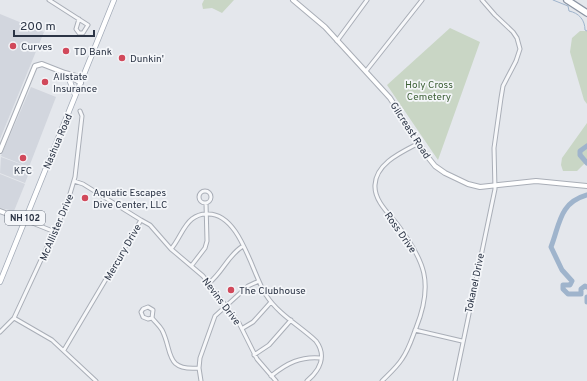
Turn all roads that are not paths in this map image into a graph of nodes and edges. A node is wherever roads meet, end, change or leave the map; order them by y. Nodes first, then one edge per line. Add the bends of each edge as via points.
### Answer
1 (49, 0) edge
2 (114, 0) edge
3 (293, 0) edge
4 (367, 0) edge
5 (422, 0) edge
6 (482, 0) edge
7 (567, 0) edge
8 (587, 12) edge
9 (79, 19) junction
10 (337, 41) junction
11 (366, 71) junction
12 (67, 75) junction
13 (83, 78) junction
14 (81, 83) junction
15 (76, 96) junction
16 (80, 111) dead end
17 (419, 143) junction
18 (0, 151) edge
19 (74, 181) junction
20 (495, 186) junction
21 (587, 186) edge
22 (206, 203) junction
23 (0, 211) edge
24 (206, 214) junction
25 (24, 220) junction
26 (141, 220) junction
27 (54, 232) junction
28 (243, 246) junction
29 (171, 248) junction
30 (192, 265) junction
31 (259, 281) junction
32 (0, 282) edge
33 (209, 283) junction
34 (271, 302) junction
35 (227, 306) junction
36 (14, 318) junction
37 (152, 318) junction
38 (291, 320) junction
39 (243, 328) junction
40 (415, 330) junction
41 (0, 332) edge
42 (462, 341) junction
43 (64, 350) junction
44 (254, 355) junction
45 (321, 358) junction
46 (199, 368) junction
47 (271, 376) junction
48 (96, 381) edge
49 (201, 381) edge
50 (276, 381) edge
51 (307, 381) edge
52 (382, 381) edge
53 (455, 381) edge

1 - 9 street
2 - 13 main road, Nashua Road / NH 102
3 - 10 street, Gilcreast Road
4 - 10 street
5 - 11 street
6 - 20 street, Tokanel Drive via 513,32 520,49 503,86 493,158
7 - 8 highway
9 - 9 street via 76,29 83,33 88,25
10 - 11 street, Gilcreast Road
11 - 17 street, Gilcreast Road via 394,102
12 - 13 street
12 - 14 street
12 - 15 main road
12 - 18 street via 42,64 35,66
13 - 14 main road, Nashua Road / NH 102
14 - 15 main road, Nashua Road / NH 102
15 - 25 main road, Nashua Road / NH 102
16 - 19 street, McAllister Drive via 82,116
17 - 20 street, Gilcreast Road via 431,161 445,173 474,186
17 - 40 street, Ross Drive via 387,163 379,172 375,184 377,197 408,240 423,268 425,300
19 - 26 street, Mercury Drive
19 - 27 street, McAllister Drive
20 - 21 street, Gilcreast Road via 536,181
20 - 42 street, Tokanel Drive
22 - 22 street via 211,197 206,190 201,192 199,197
22 - 24 street
23 - 25 street
24 - 28 street via 214,214 225,220
24 - 29 street via 192,219
24 - 30 street via 208,231 205,248
25 - 27 street
25 - 32 main road, Nashua Road / NH 102
26 - 29 street, Nevins Drive via 150,225
26 - 43 street, Mercury Drive
27 - 36 street, McAllister Drive
28 - 31 street
28 - 33 street via 233,252 217,277
29 - 30 street, Nevins Drive
30 - 33 street, Nevins Drive
31 - 34 street
31 - 35 street via 248,286
33 - 35 street, Nevins Drive
34 - 38 street
34 - 39 street
35 - 39 street, Nevins Drive
35 - 46 street via 214,319
36 - 41 street, McAllister Drive
36 - 43 street via 47,336
37 - 37 street via 143,317 141,312 144,308 152,309
37 - 46 street via 161,328 174,362 183,368
38 - 44 street via 269,345
38 - 45 street via 316,341 320,347
39 - 44 street, Nevins Drive
40 - 42 street
40 - 52 street, Ross Drive via 402,359
42 - 53 street, Tokanel Drive
43 - 48 street
44 - 47 street, Nevins Drive
45 - 47 street via 313,357 290,362
45 - 51 street via 318,370
46 - 49 street
47 - 50 street, Nevins Drive

